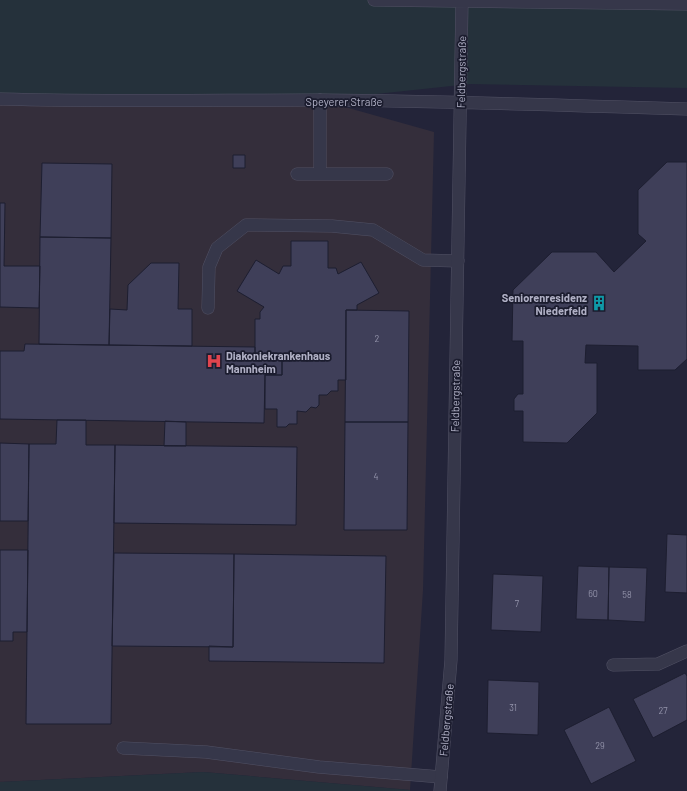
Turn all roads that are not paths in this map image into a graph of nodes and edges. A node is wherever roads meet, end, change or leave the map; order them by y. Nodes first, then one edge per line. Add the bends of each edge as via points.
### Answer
1 (374, 0) edge
2 (462, 1) edge
3 (659, 2) edge
4 (687, 4) edge
5 (0, 99) edge
6 (320, 100) junction
7 (460, 102) junction
8 (687, 109) edge
9 (297, 174) dead end
10 (320, 174) junction
11 (387, 174) dead end
12 (458, 261) junction
13 (208, 308) dead end
14 (687, 651) edge
15 (613, 665) dead end
16 (123, 748) dead end
17 (441, 777) junction
18 (440, 791) edge

1 - 2 street
2 - 3 street
2 - 7 street, Feldbergstraße
3 - 4 street
5 - 6 street, Speyerer Straße
6 - 7 street, Speyerer Straße
6 - 10 street
7 - 8 street, Speyerer Straße
7 - 12 street, Feldbergstraße
9 - 10 street
10 - 11 street
12 - 13 street via 423,260 373,230 332,226 246,225 217,248 209,267
12 - 17 street, Feldbergstraße via 450,660
14 - 15 street via 658,664
16 - 17 street via 206,752 319,767
17 - 18 street, Feldbergstraße

